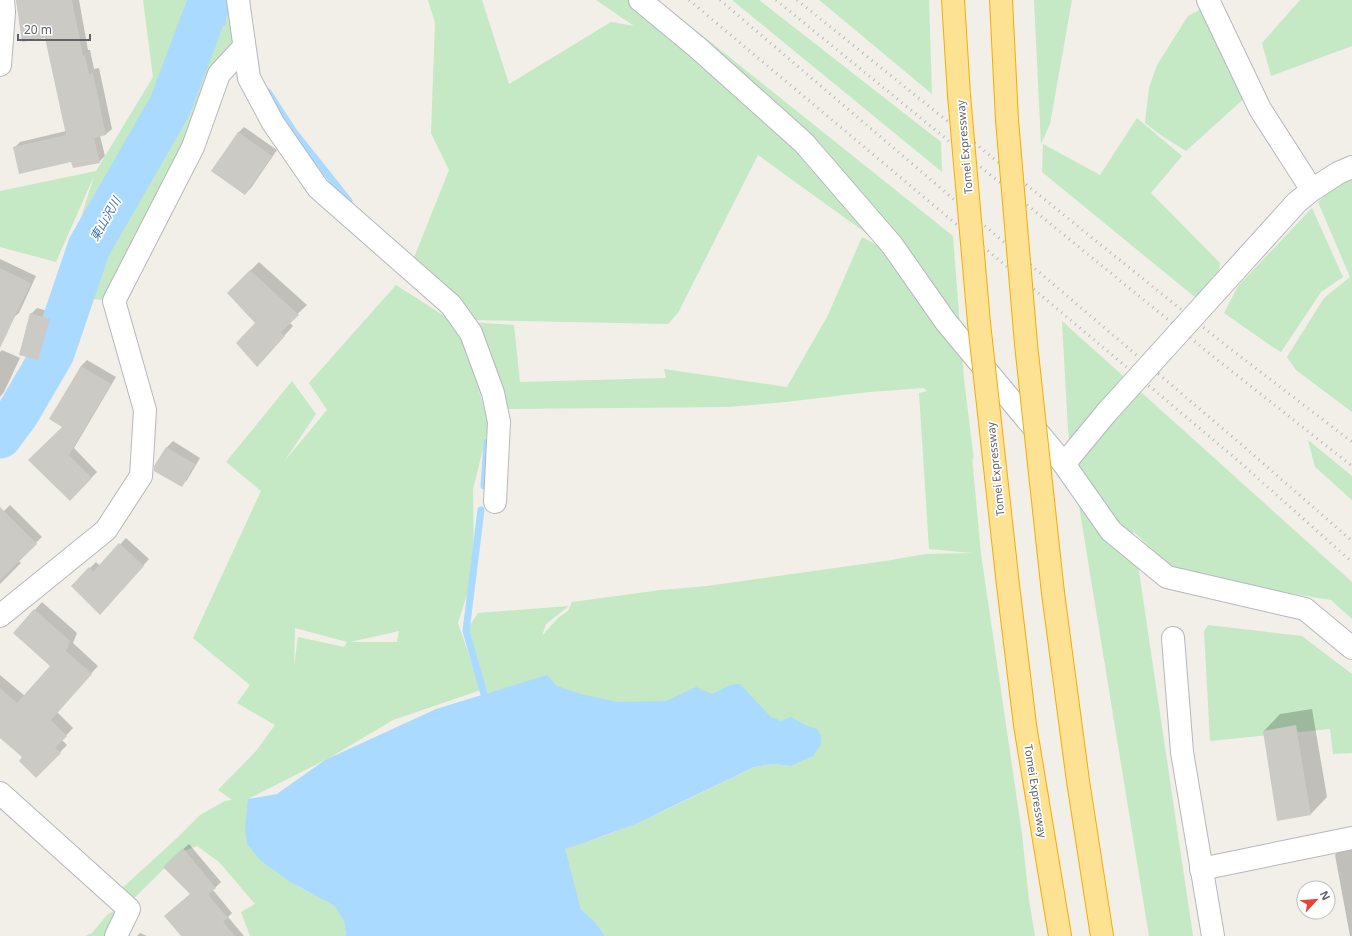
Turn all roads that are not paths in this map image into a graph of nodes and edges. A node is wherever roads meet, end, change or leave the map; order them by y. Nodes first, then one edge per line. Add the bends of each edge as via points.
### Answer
1 (2, 0) edge
2 (238, 0) edge
3 (640, 0) edge
4 (953, 0) edge
5 (1001, 0) edge
6 (1208, 0) edge
7 (244, 47) junction
8 (0, 65) edge
9 (1352, 167) edge
10 (1312, 190) junction
11 (1064, 464) junction
12 (495, 502) dead end
13 (0, 616) edge
14 (1173, 638) dead end
15 (1352, 648) edge
16 (0, 794) edge
17 (1352, 838) edge
18 (1202, 868) junction
19 (116, 936) edge
20 (1060, 936) edge
21 (1102, 936) edge
22 (1213, 936) edge

1 - 8 street via 4,12
2 - 7 street
3 - 11 street via 804,143 892,245 946,322
4 - 20 highway, Tomei Expressway, bridge via 979,323 1008,585 1025,725
5 - 21 highway, bridge via 1007,120 1026,344 1053,593
6 - 10 street via 1260,109
7 - 12 street via 249,78 273,123 318,188 451,305 471,333 493,393 499,422
7 - 13 street via 219,74 193,147 114,302 145,410 141,476 106,530
9 - 10 street
10 - 11 street, bridge via 1297,202 1107,412
11 - 15 street via 1111,531 1167,577 1305,609
14 - 18 street via 1182,752
16 - 19 street via 129,909
17 - 18 street
18 - 22 street

